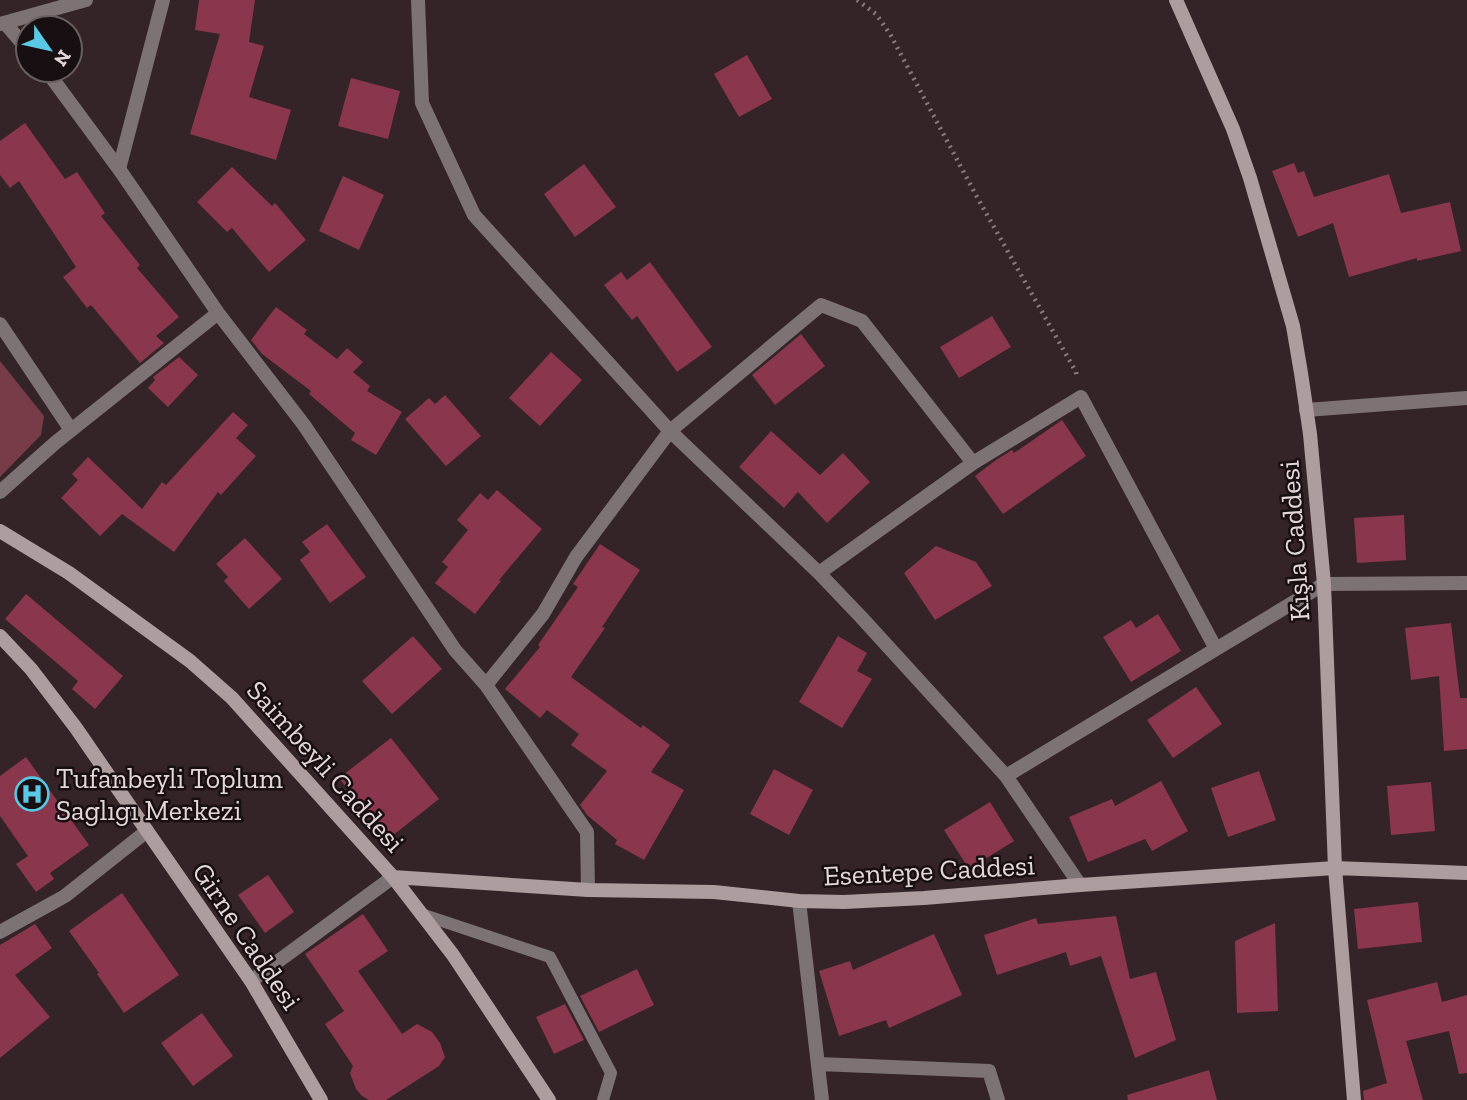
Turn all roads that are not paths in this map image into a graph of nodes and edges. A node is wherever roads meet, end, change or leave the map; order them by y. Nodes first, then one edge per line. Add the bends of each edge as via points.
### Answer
1 (86, 0) edge
2 (163, 0) edge
3 (418, 0) edge
4 (1177, 0) edge
5 (2, 23) edge
6 (56, 84) edge
7 (119, 169) junction
8 (218, 313) junction
9 (0, 324) edge
10 (1467, 398) edge
11 (1306, 410) junction
12 (71, 430) junction
13 (670, 431) junction
14 (974, 463) junction
15 (0, 492) edge
16 (0, 531) edge
17 (819, 573) junction
18 (1467, 583) edge
19 (1324, 584) junction
20 (0, 636) edge
21 (1216, 649) junction
22 (486, 685) junction
23 (1006, 776) junction
24 (147, 831) junction
25 (1335, 868) junction
26 (1467, 873) edge
27 (393, 877) junction
28 (1080, 886) junction
29 (588, 890) junction
30 (799, 901) junction
31 (421, 914) junction
32 (0, 932) edge
33 (251, 981) junction
34 (819, 1064) junction
35 (318, 1098) edge
36 (549, 1100) edge
37 (603, 1100) edge
38 (822, 1100) edge
39 (998, 1100) edge
40 (1354, 1100) edge

1 - 5 street
2 - 7 street
3 - 13 street via 422,103 474,215
4 - 11 street, Kışla Caddesi via 1254,189 1293,326
6 - 7 street
7 - 8 street
8 - 12 street
8 - 22 street via 304,425 455,650
9 - 12 street
10 - 11 street
11 - 19 street, Kışla Caddesi
12 - 15 street
13 - 14 street via 821,305 862,321
13 - 17 street
13 - 22 street via 576,557 543,614
14 - 17 street
14 - 21 street via 1081,397
16 - 27 street, Saimbeyli Caddesi via 69,573 233,698
17 - 23 street
18 - 19 street
19 - 21 street
19 - 25 street, Kışla Caddesi
20 - 24 street, Girne Caddesi via 76,728
21 - 23 street
22 - 29 street via 587,832
23 - 28 street
24 - 32 street via 65,896
24 - 33 street, Girne Caddesi
25 - 26 street, Esentepe Caddesi
25 - 28 street, Esentepe Caddesi
25 - 40 street, Kışla Caddesi
27 - 29 street, Esentepe Caddesi
27 - 31 street, Saimbeyli Caddesi
27 - 33 street
28 - 30 street, Esentepe Caddesi via 924,898
29 - 30 street, Esentepe Caddesi via 714,892
30 - 34 street
31 - 36 street, Saimbeyli Caddesi
31 - 37 lane via 550,957 611,1073
33 - 35 street, Girne Caddesi
34 - 38 street
34 - 39 street via 989,1071

